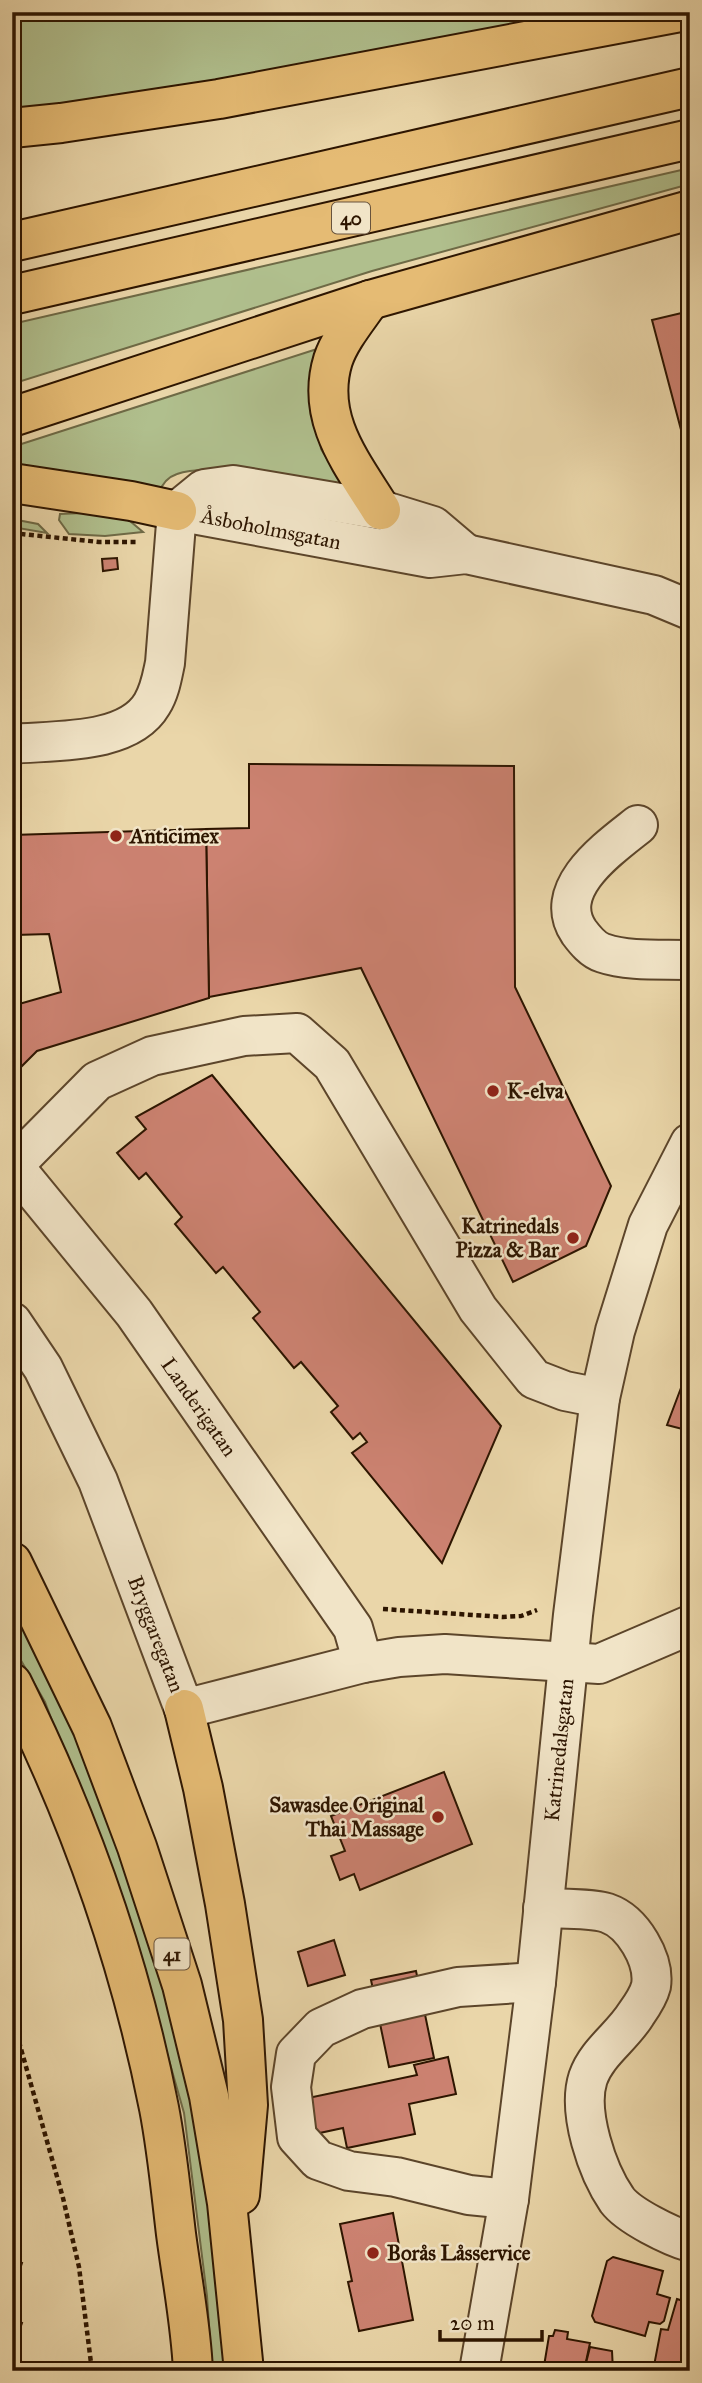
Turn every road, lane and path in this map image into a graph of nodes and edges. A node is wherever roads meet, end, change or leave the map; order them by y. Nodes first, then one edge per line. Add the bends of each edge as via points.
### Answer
1 (680, 12) edge
2 (690, 88) edge
3 (12, 128) edge
4 (690, 139) edge
5 (690, 210) edge
6 (12, 242) edge
7 (12, 295) edge
8 (370, 300) junction
9 (12, 417) edge
10 (12, 483) edge
11 (381, 510) junction
12 (177, 511) junction
13 (466, 554) junction
14 (690, 610) edge
15 (12, 744) edge
16 (638, 825) dead end
17 (690, 960) edge
18 (690, 1143) edge
19 (13, 1165) edge
20 (12, 1322) edge
21 (600, 1398) junction
22 (12, 1562) edge
23 (376, 1604) dead end
24 (573, 1615) junction
25 (690, 1625) edge
26 (568, 1661) junction
27 (363, 1663) junction
28 (12, 1683) edge
29 (184, 1709) junction
30 (543, 1908) junction
31 (537, 1982) junction
32 (12, 2017) edge
33 (509, 2199) junction
34 (690, 2242) edge
35 (234, 2264) junction
36 (92, 2371) edge
37 (193, 2371) edge
38 (244, 2371) edge
39 (479, 2371) edge

1 - 3 main road via 219,99
2 - 6 main road
4 - 7 main road, 40
5 - 8 main road
8 - 9 main road
8 - 11 main road via 333,359 328,409 348,457
10 - 12 main road
11 - 12 street, Åsboholmsgatan via 233,485 204,489
11 - 13 street, Åsboholmsgatan via 433,526
12 - 13 street, Åsboholmsgatan via 430,558
12 - 15 street via 165,663 151,706 119,732
13 - 14 street, Åsboholmsgatan via 654,595
16 - 17 street via 596,859 577,887 571,901 574,923 586,942 601,953
18 - 21 street, Katrinedalsgatan via 648,1225
19 - 21 street via 97,1081 152,1056 244,1037 297,1033 332,1064 478,1309 534,1379
19 - 27 street, Landerigatan via 134,1313 353,1628
20 - 29 street, Bryggaregatan via 43,1368 98,1481
21 - 24 street, Katrinedalsgatan
22 - 35 main road, 41 via 92,1727 182,1984 209,2096
23 - 24 path via 384,1609 503,1618 534,1609
24 - 26 street, Katrinedalsgatan
25 - 26 street, Bryggaregatan via 599,1664
26 - 27 street, Bryggaregatan via 445,1654
26 - 30 street, Katrinedalsgatan
27 - 29 street, Bryggaregatan
28 - 37 main road, 41 via 40,1738 93,1868 128,1979 159,2109
29 - 35 main road via 218,1866 243,2020 248,2105
30 - 31 street, Katrinedalsgatan
30 - 34 street via 607,1913 630,1926 647,1955 651,1986 635,2017 608,2045 588,2078 585,2116 595,2155 618,2201 663,2233
31 - 33 street, Katrinedalsgatan
31 - 33 street via 458,1987 362,2009 321,2028 296,2054 291,2087 297,2137 317,2160 348,2171
32 - 36 path via 79,2267
33 - 39 street, Katrinedalsgatan
35 - 38 main road, 41

